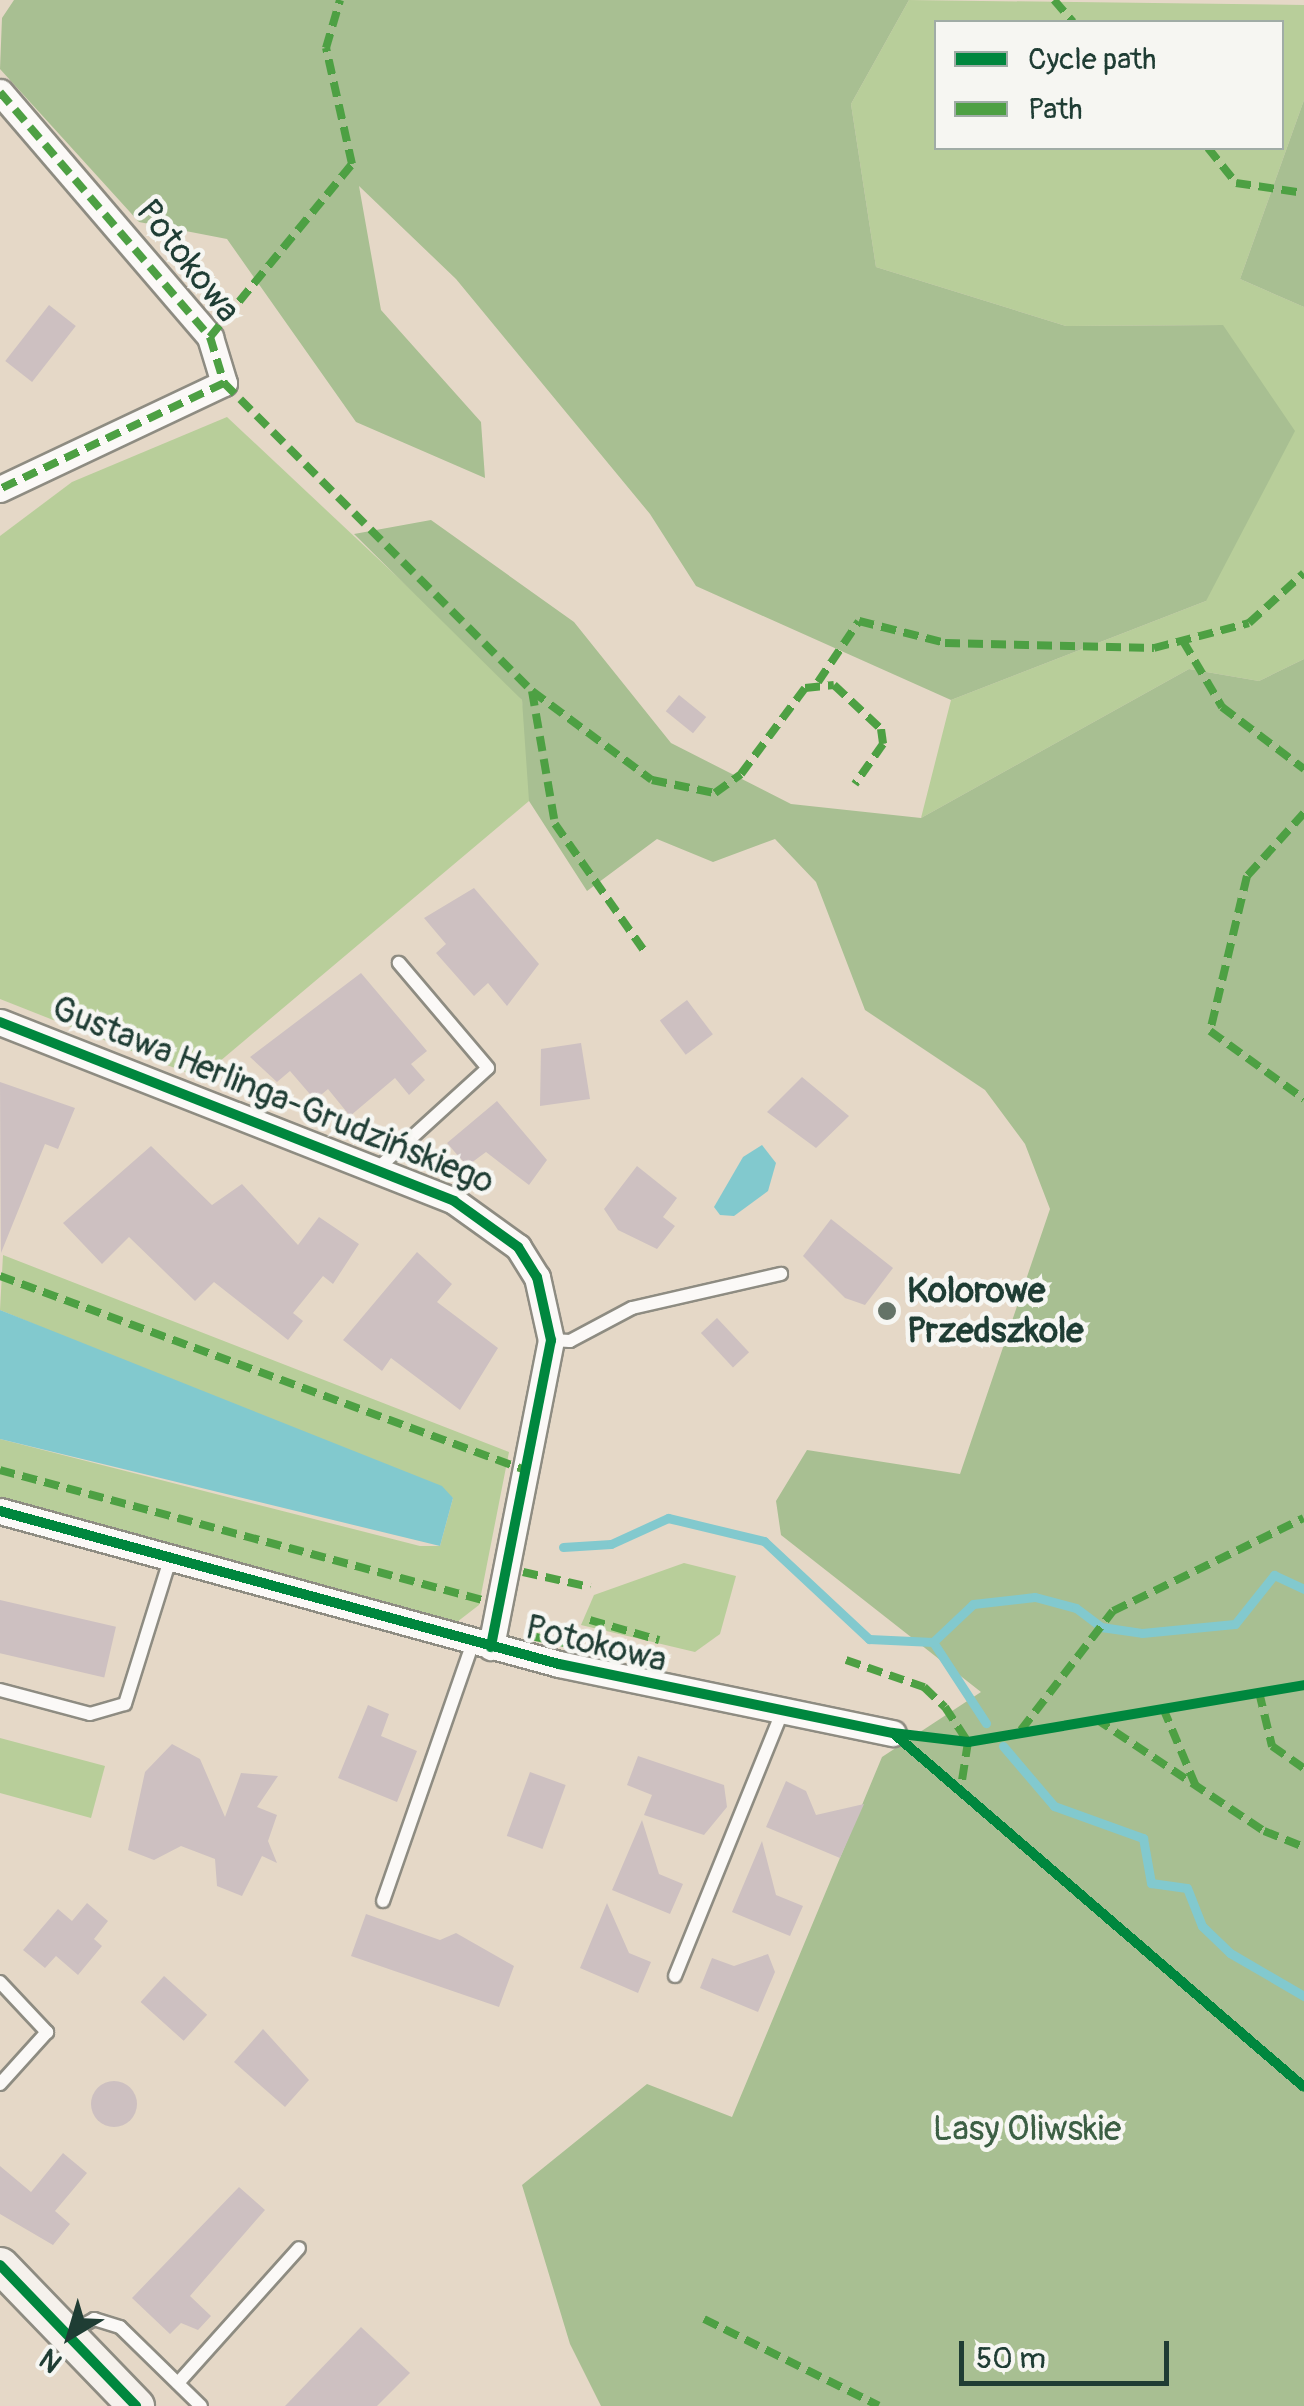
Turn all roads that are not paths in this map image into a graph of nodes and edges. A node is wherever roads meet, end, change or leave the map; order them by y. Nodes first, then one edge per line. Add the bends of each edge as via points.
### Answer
1 (0, 92) edge
2 (0, 488) edge
3 (399, 963) dead end
4 (0, 1022) edge
5 (376, 1170) junction
6 (782, 1274) dead end
7 (550, 1340) junction
8 (0, 1511) edge
9 (169, 1563) junction
10 (482, 1644) junction
11 (0, 1690) edge
12 (782, 1713) junction
13 (893, 1734) dead end
14 (383, 1901) dead end
15 (675, 1976) dead end
16 (0, 1982) edge
17 (0, 2084) edge
18 (299, 2248) dead end
19 (0, 2266) edge
20 (66, 2334) junction
21 (178, 2383) junction
22 (136, 2406) edge
23 (201, 2406) edge

1 - 2 street, Potokowa via 210,337 224,382
3 - 5 lane via 488,1068
4 - 5 street, Gustawa Herlinga-Grudzińskiego
5 - 7 street, Gustawa Herlinga-Grudzińskiego via 502,1228 537,1277
6 - 7 lane via 648,1303 570,1340
7 - 10 street, Gustawa Herlinga-Grudzińskiego
8 - 9 street, Potokowa
9 - 10 street, Potokowa
9 - 11 lane via 125,1704 90,1714
10 - 12 street, Potokowa
10 - 14 lane
12 - 13 street, Potokowa
12 - 15 lane
16 - 17 lane via 47,2032
18 - 21 lane
19 - 20 street
20 - 21 lane via 94,2319 120,2327
20 - 22 street
21 - 23 lane

